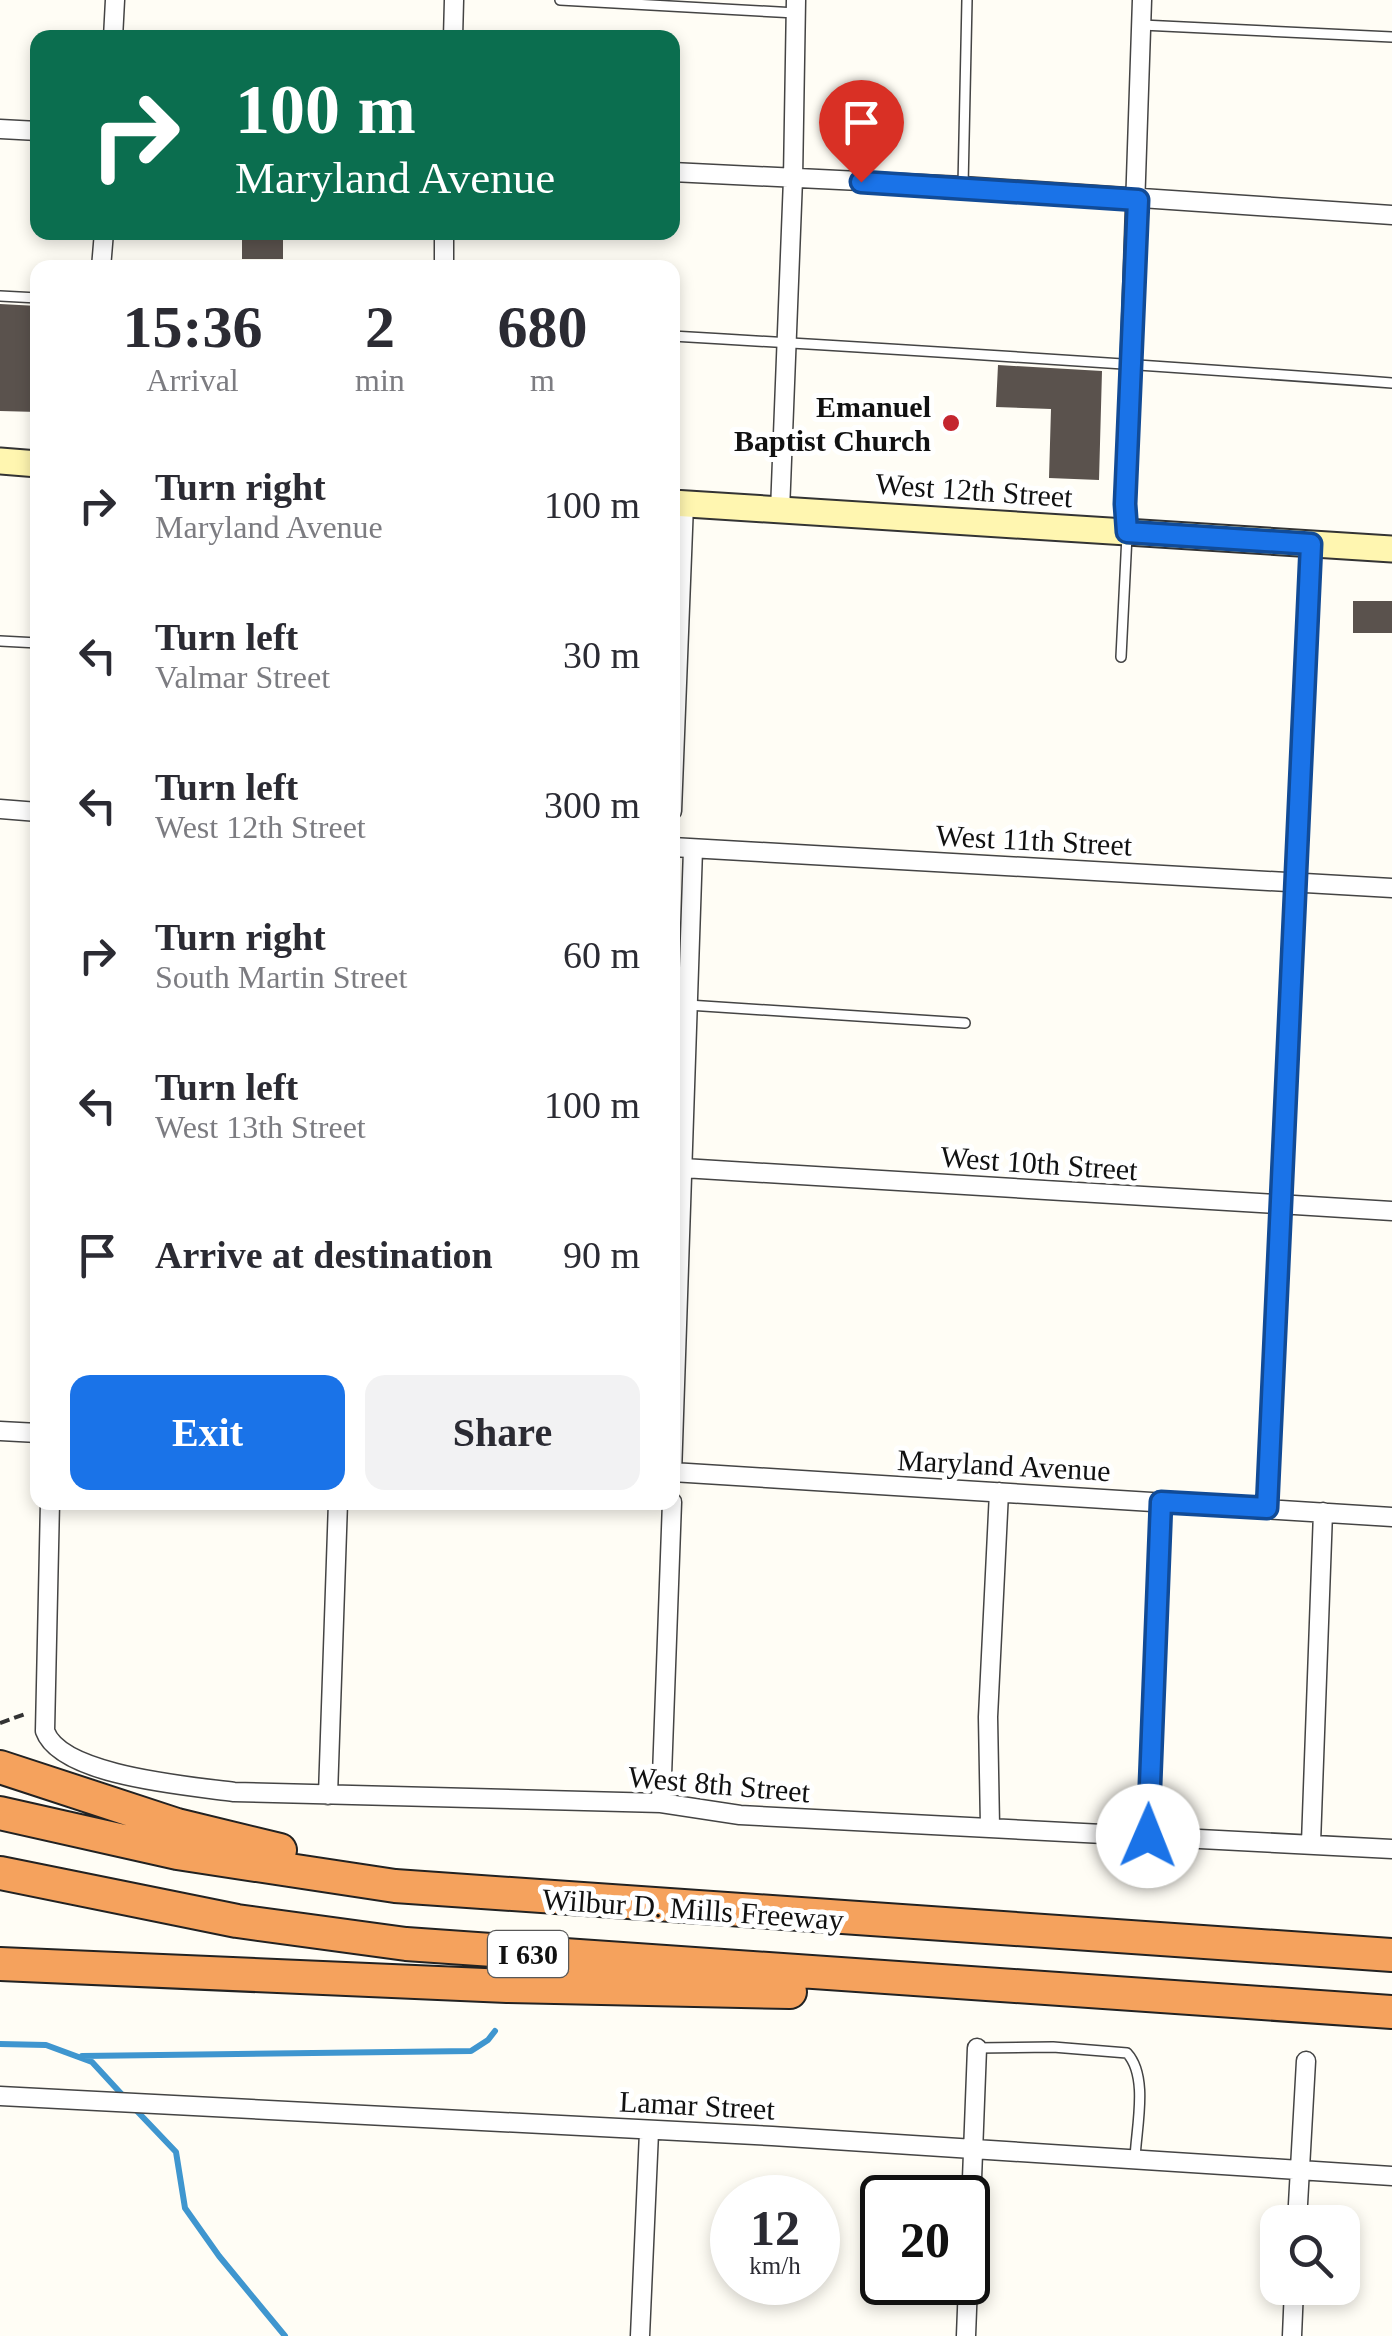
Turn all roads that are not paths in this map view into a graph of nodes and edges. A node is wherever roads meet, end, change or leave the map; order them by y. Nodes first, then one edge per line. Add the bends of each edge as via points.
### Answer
1 (115, 0) edge
2 (454, 0) edge
3 (560, 0) edge
4 (967, 0) edge
5 (1142, 0) edge
6 (796, 7) edge
7 (1142, 25) junction
8 (113, 30) edge
9 (453, 30) edge
10 (1392, 37) edge
11 (0, 129) edge
12 (30, 131) edge
13 (680, 172) edge
14 (793, 179) junction
15 (963, 186) junction
16 (1138, 200) junction
17 (1392, 215) edge
18 (0, 296) edge
19 (30, 298) edge
20 (680, 336) edge
21 (784, 342) junction
22 (1129, 364) junction
23 (1392, 383) edge
24 (0, 462) edge
25 (30, 464) edge
26 (680, 504) edge
27 (780, 510) junction
28 (1127, 532) junction
29 (1311, 544) junction
30 (1392, 549) edge
31 (0, 641) edge
32 (30, 643) edge
33 (1121, 657) dead end
34 (0, 810) edge
35 (30, 812) edge
36 (680, 847) edge
37 (694, 848) junction
38 (1296, 882) junction
39 (1392, 888) edge
40 (688, 1005) junction
41 (965, 1023) dead end
42 (683, 1168) junction
43 (1281, 1205) junction
44 (1392, 1212) edge
45 (680, 1251) edge
46 (0, 1431) edge
47 (30, 1433) edge
48 (680, 1473) edge
49 (999, 1492) junction
50 (1161, 1502) junction
51 (1267, 1508) junction
52 (50, 1510) edge
53 (338, 1510) edge
54 (672, 1510) edge
55 (1323, 1512) junction
56 (1392, 1517) edge
57 (0, 1767) edge
58 (328, 1795) junction
59 (661, 1803) junction
60 (0, 1814) edge
61 (990, 1826) junction
62 (1148, 1836) junction
63 (1311, 1842) junction
64 (1392, 1849) edge
65 (0, 1873) edge
66 (474, 1893) junction
67 (1392, 1954) edge
68 (0, 1964) edge
69 (1061, 1991) junction
70 (1392, 2012) edge
71 (977, 2048) joint
72 (1306, 2062) dead end
73 (0, 2096) edge
74 (649, 2132) junction
75 (974, 2148) junction
76 (1134, 2159) junction
77 (1299, 2170) junction
78 (1392, 2176) edge
79 (1298, 2205) edge
80 (1293, 2305) edge
81 (640, 2336) edge
82 (966, 2336) edge
83 (1292, 2336) edge

1 - 8 street
2 - 9 street
3 - 6 lane
4 - 15 lane
5 - 7 street
6 - 14 street
7 - 10 lane
7 - 16 street
11 - 12 street
13 - 14 street
14 - 15 street
14 - 21 street
15 - 16 street
16 - 17 street
16 - 22 street
18 - 19 lane
20 - 21 lane
21 - 22 lane
21 - 27 street
22 - 23 lane
22 - 28 street
24 - 25 main road
26 - 27 main road, West 12th Street
27 - 28 main road, West 12th Street
28 - 29 main road, West 12th Street
28 - 33 lane
29 - 30 main road, West 12th Street
29 - 38 street
31 - 32 lane
34 - 35 street
36 - 37 street, West 11th Street
37 - 38 street, West 11th Street
37 - 40 street
38 - 39 street, West 11th Street
38 - 43 street
40 - 41 lane
40 - 42 street
42 - 43 street, West 10th Street
42 - 45 street
43 - 44 street, West 10th Street
43 - 51 street
46 - 47 street
48 - 49 street, Maryland Avenue
49 - 50 street, Maryland Avenue
49 - 61 street
50 - 51 street, Maryland Avenue
50 - 62 lane
51 - 55 street, Maryland Avenue
52 - 58 street, West 8th Street via 44,1706 49,1743 73,1758 176,1785
53 - 58 street
54 - 59 street
55 - 56 street, Maryland Avenue
55 - 63 street
57 - 66 highway via 177,1825
58 - 59 street, West 8th Street
59 - 61 street, West 8th Street via 740,1816
60 - 66 highway, Wilbur D. Mills Freeway / I 630 via 177,1853
61 - 62 street, West 8th Street
62 - 63 street, West 8th Street
63 - 64 street, West 8th Street
65 - 69 highway, Wilbur D. Mills Freeway / I 630 via 236,1921 406,1944
66 - 67 highway, Wilbur D. Mills Freeway / I 630
68 - 69 highway via 706,1992
69 - 70 highway, Wilbur D. Mills Freeway / I 630
71 - 75 street
71 - 76 lane via 1127,2053 1138,2077
72 - 77 street
73 - 74 street, Lamar Street
74 - 75 street, Lamar Street
74 - 81 street
75 - 76 street, Lamar Street
75 - 82 street
76 - 77 street, Lamar Street
77 - 78 street, Lamar Street
77 - 79 street
80 - 83 street

